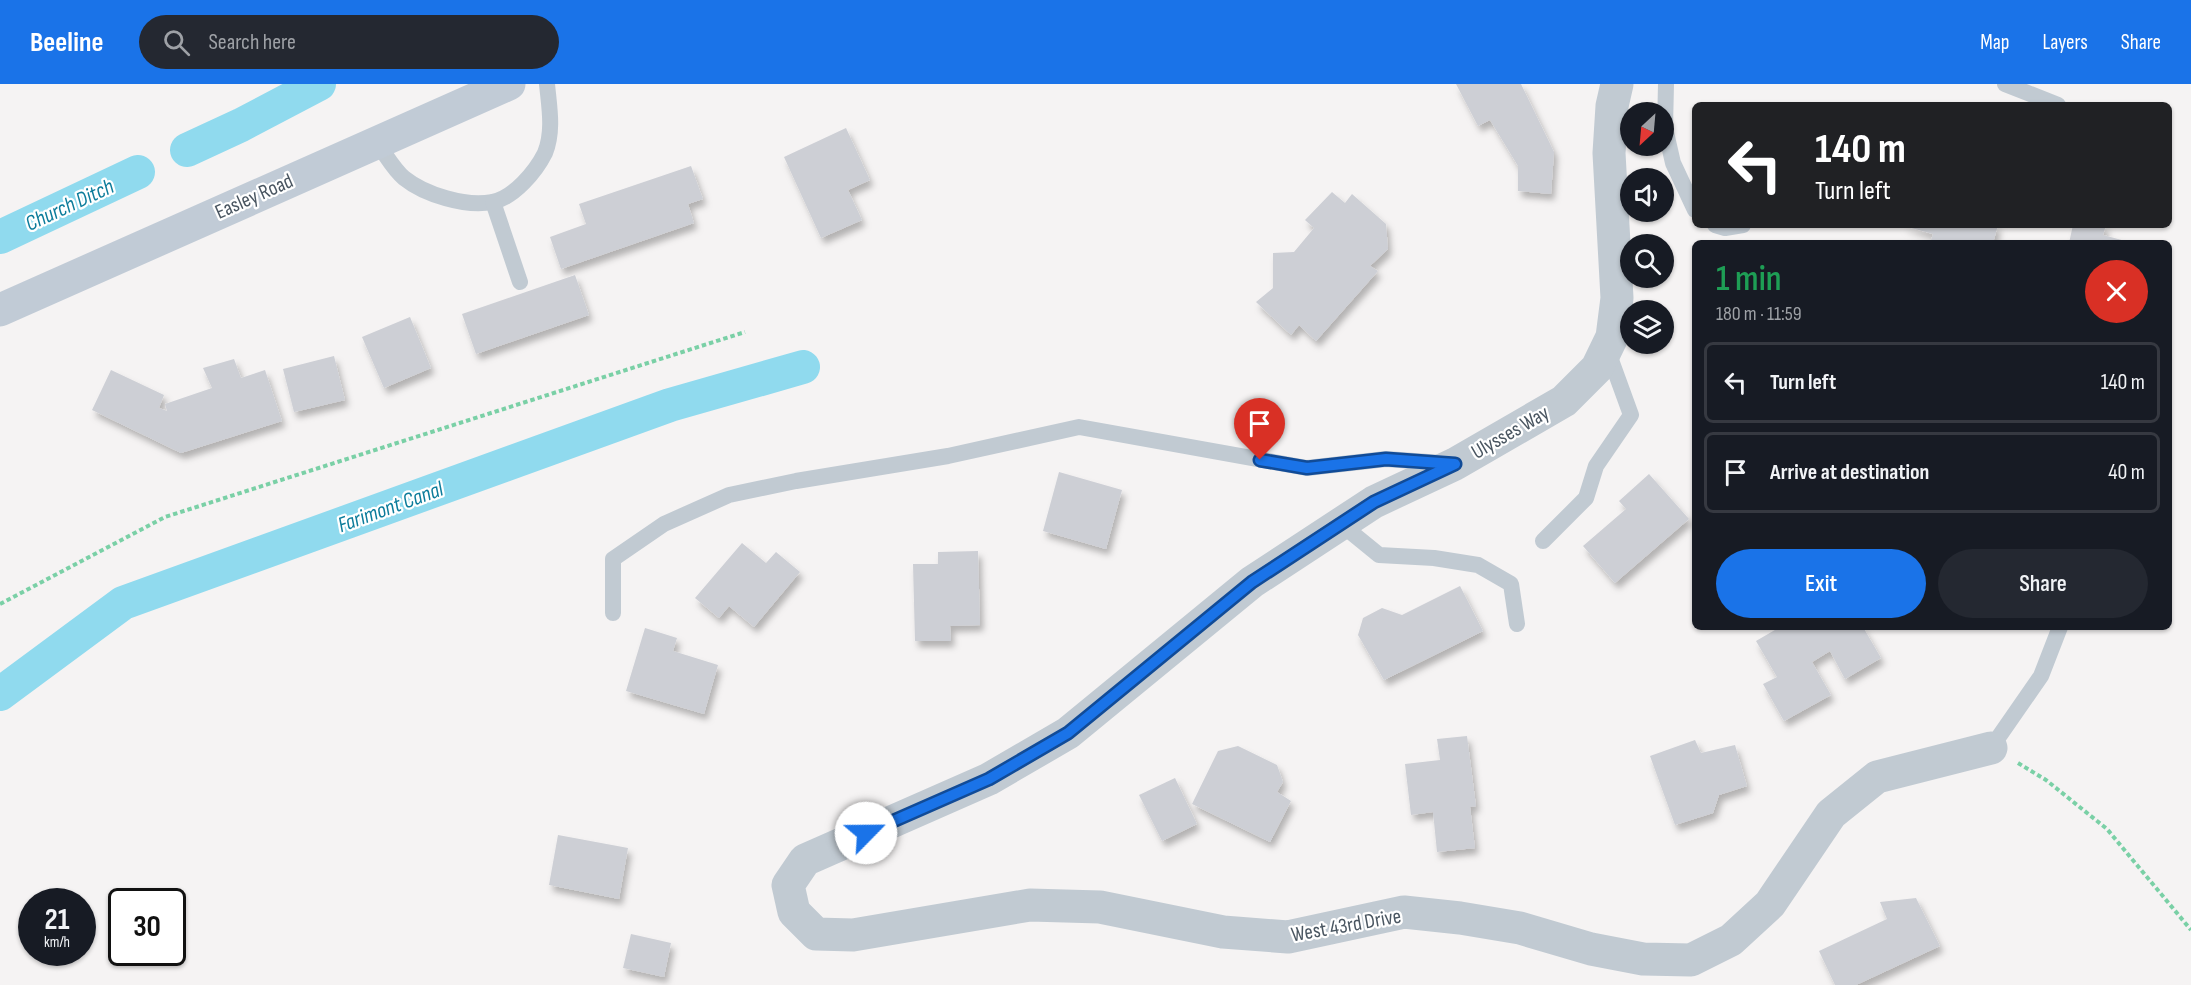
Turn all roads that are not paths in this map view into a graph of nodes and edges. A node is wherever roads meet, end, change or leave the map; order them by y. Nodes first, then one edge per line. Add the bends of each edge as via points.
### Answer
1 (509, 84) edge
2 (547, 84) edge
3 (1617, 84) edge
4 (1666, 84) edge
5 (2005, 84) edge
6 (2050, 102) edge
7 (376, 142) junction
8 (493, 202) junction
9 (1692, 204) edge
10 (520, 282) dead end
11 (0, 310) edge
12 (1607, 348) junction
13 (1455, 464) junction
14 (1341, 524) junction
15 (1543, 541) dead end
16 (613, 613) dead end
17 (1517, 624) dead end
18 (2059, 630) edge
19 (1992, 747) joint
20 (804, 860) joint

1 - 7 street, Easley Road
2 - 8 lane via 551,126 545,152 523,185
3 - 12 street, Ulysses Way via 1609,153 1617,298
4 - 9 lane via 1665,128 1673,163
5 - 6 lane
7 - 8 lane via 404,178 429,193 458,201
7 - 11 street, Easley Road
8 - 10 lane
12 - 13 street, Ulysses Way via 1597,368 1564,401
12 - 15 lane via 1631,415 1596,466 1586,498
13 - 14 street, Ulysses Way via 1374,502
13 - 16 lane via 1386,459 1307,468 1079,427 948,456 729,495 664,524 613,559
14 - 17 lane via 1379,555 1478,565 1511,584
14 - 20 street, Ulysses Way via 1252,582 1068,733 989,779
18 - 19 lane via 2042,676
19 - 20 street, West 43rd Drive via 1877,777 1831,814 1770,904 1731,940 1691,960 1643,959 1591,949 1520,928 1404,912 1288,937 1223,933 1100,907 1030,904 853,935 816,934 794,912 788,885

